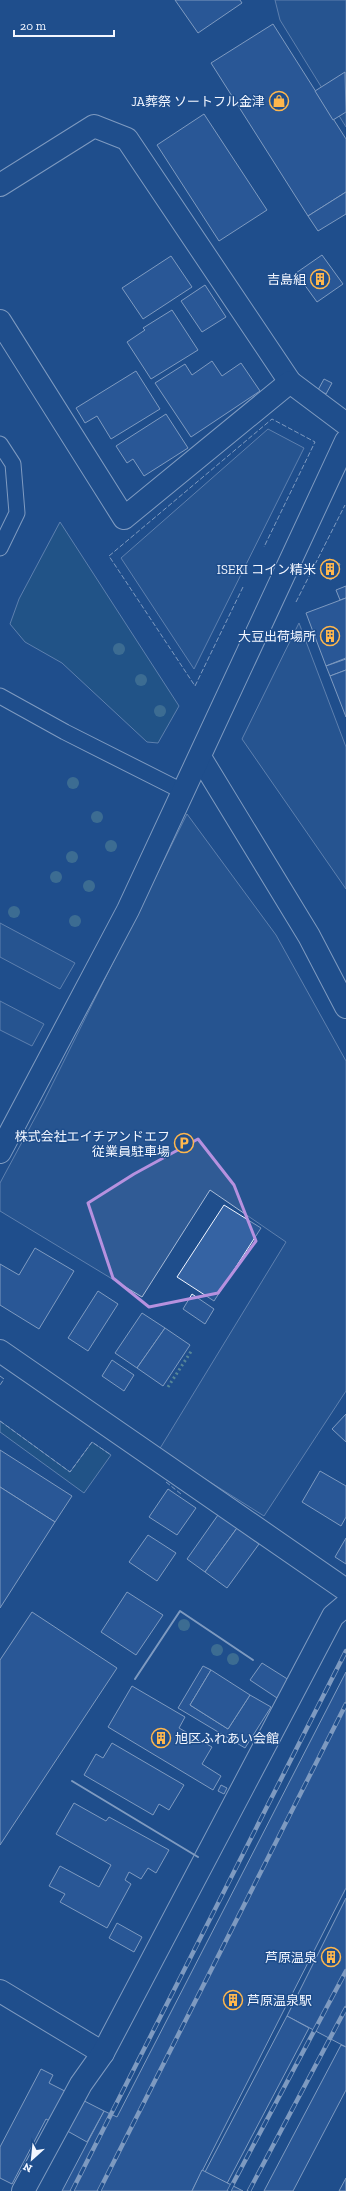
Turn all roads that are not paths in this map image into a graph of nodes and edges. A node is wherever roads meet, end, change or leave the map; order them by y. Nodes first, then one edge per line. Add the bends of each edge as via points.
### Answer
1 (0, 185) edge
2 (0, 321) edge
3 (290, 382) junction
4 (346, 424) edge
5 (346, 441) edge
6 (0, 444) edge
7 (0, 548) edge
8 (0, 696) edge
9 (200, 757) junction
10 (182, 791) junction
11 (346, 1007) edge
12 (0, 1152) edge
13 (0, 1351) edge
14 (346, 1590) edge
15 (346, 1605) edge
16 (0, 1990) edge
17 (104, 2053) junction
18 (23, 2191) edge

1 - 3 street via 94,126 127,139
2 - 3 street via 124,518
3 - 4 street
5 - 9 street
6 - 7 lane via 13,464 17,513
8 - 10 lane
9 - 10 street
9 - 11 street via 309,936
10 - 12 street via 128,910
13 - 14 street
15 - 17 street via 333,1616
16 - 17 street
17 - 18 street via 81,2084

